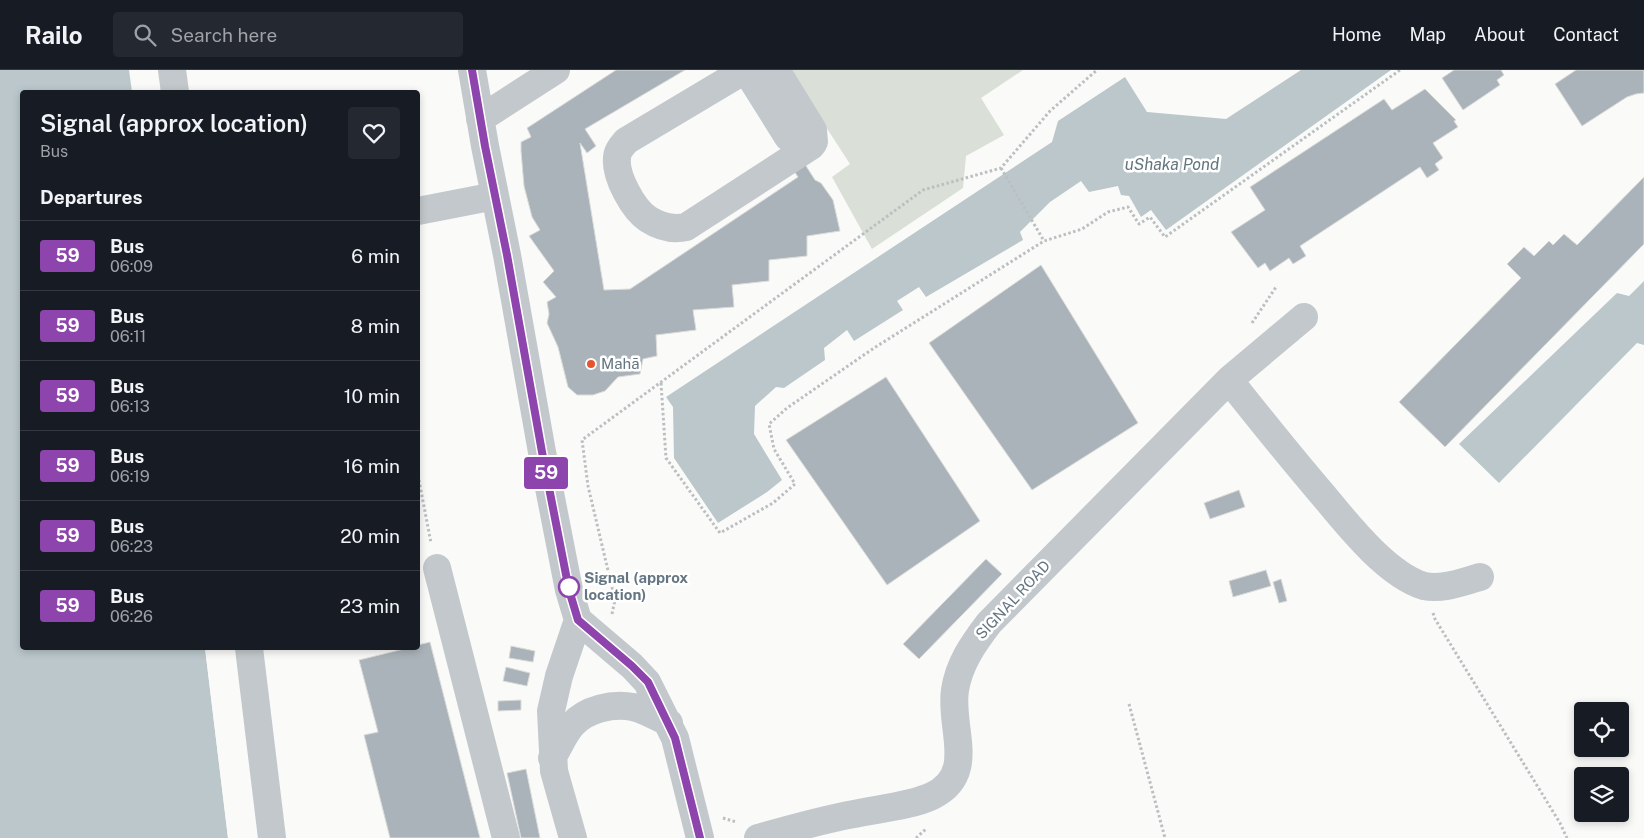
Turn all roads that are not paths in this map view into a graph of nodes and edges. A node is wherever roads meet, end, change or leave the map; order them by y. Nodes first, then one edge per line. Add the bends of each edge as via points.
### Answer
1 (172, 70) edge
2 (472, 70) edge
3 (556, 70) edge
4 (746, 70) edge
5 (776, 70) edge
6 (175, 90) edge
7 (480, 119) junction
8 (788, 137) dead end
9 (495, 196) junction
10 (420, 211) edge
11 (1304, 317) dead end
12 (1229, 380) junction
13 (436, 568) road end
14 (1480, 577) dead end
15 (578, 620) junction
16 (249, 650) edge
17 (669, 723) junction
18 (552, 758) junction
19 (751, 830) edge
20 (817, 830) edge
21 (272, 838) edge
22 (506, 838) edge
23 (573, 838) edge
24 (700, 838) edge

1 - 6 street
2 - 7 street
3 - 7 street
4 - 5 street via 621,146 617,155 620,176 631,200 648,219 670,228 686,228 811,146 813,130
4 - 8 street
7 - 9 street
9 - 10 street
9 - 15 street via 569,590
11 - 12 street, SIGNAL ROAD
12 - 14 street via 1363,542 1400,574 1426,586 1442,587
12 - 20 street, SIGNAL ROAD via 995,616 974,644 959,670 954,692 959,760 952,780 932,796
13 - 22 street
15 - 17 street via 648,682
15 - 18 street via 551,712
16 - 21 street
17 - 18 street via 633,707 594,711 571,726
17 - 24 street
18 - 23 street
19 - 20 street, SIGNAL ROAD

